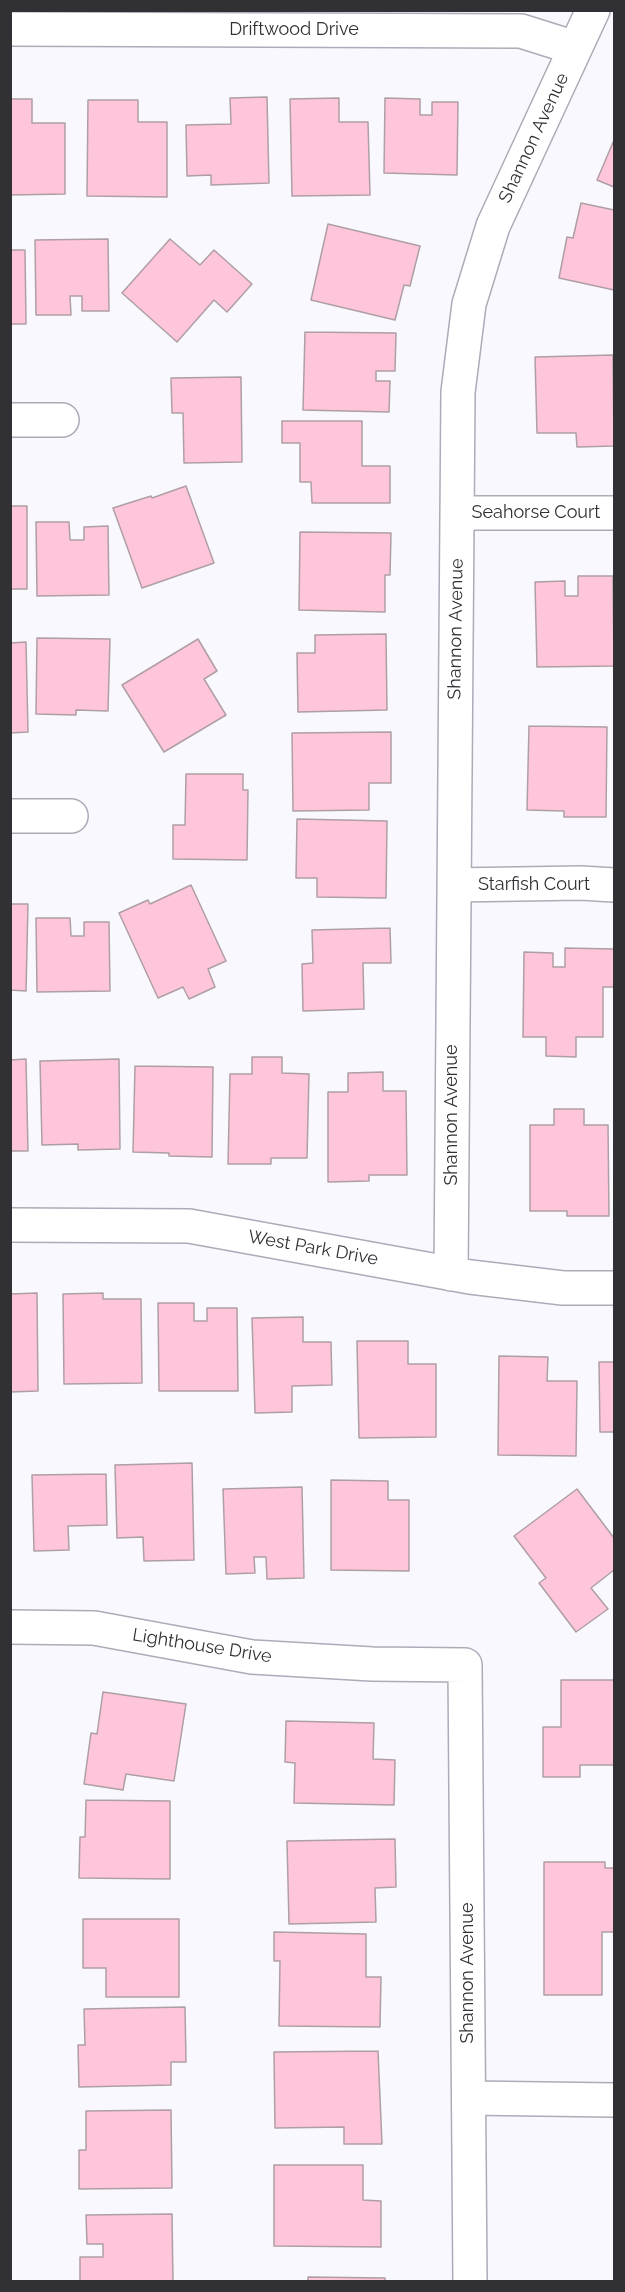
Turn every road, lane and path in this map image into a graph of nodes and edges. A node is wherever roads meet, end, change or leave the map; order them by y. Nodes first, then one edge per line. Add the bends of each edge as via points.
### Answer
1 (593, 10) edge
2 (285, 20) edge
3 (10, 29) edge
4 (575, 48) junction
5 (10, 420) edge
6 (62, 420) dead end
7 (458, 513) junction
8 (615, 513) edge
9 (10, 816) edge
10 (71, 816) dead end
11 (454, 885) junction
12 (615, 885) edge
13 (10, 1225) edge
14 (451, 1274) junction
15 (615, 1288) edge
16 (10, 1627) edge
17 (465, 1665) joint
18 (469, 2098) junction
19 (615, 2100) edge
20 (470, 2282) edge

1 - 4 street, Shannon Avenue
2 - 3 street, Driftwood Drive
2 - 4 street, Driftwood Drive via 521,31
4 - 7 street, Shannon Avenue via 493,226 469,304 458,392
5 - 6 street
7 - 8 street, Seahorse Court
7 - 11 street, Shannon Avenue
9 - 10 street
11 - 12 street, Starfish Court
11 - 14 street, Shannon Avenue
13 - 14 street, West Park Drive via 189,1226
14 - 15 street, West Park Drive via 563,1288
16 - 17 street, Lighthouse Drive via 94,1628 252,1657
17 - 18 street, Shannon Avenue
18 - 19 street
18 - 20 street, Shannon Avenue

